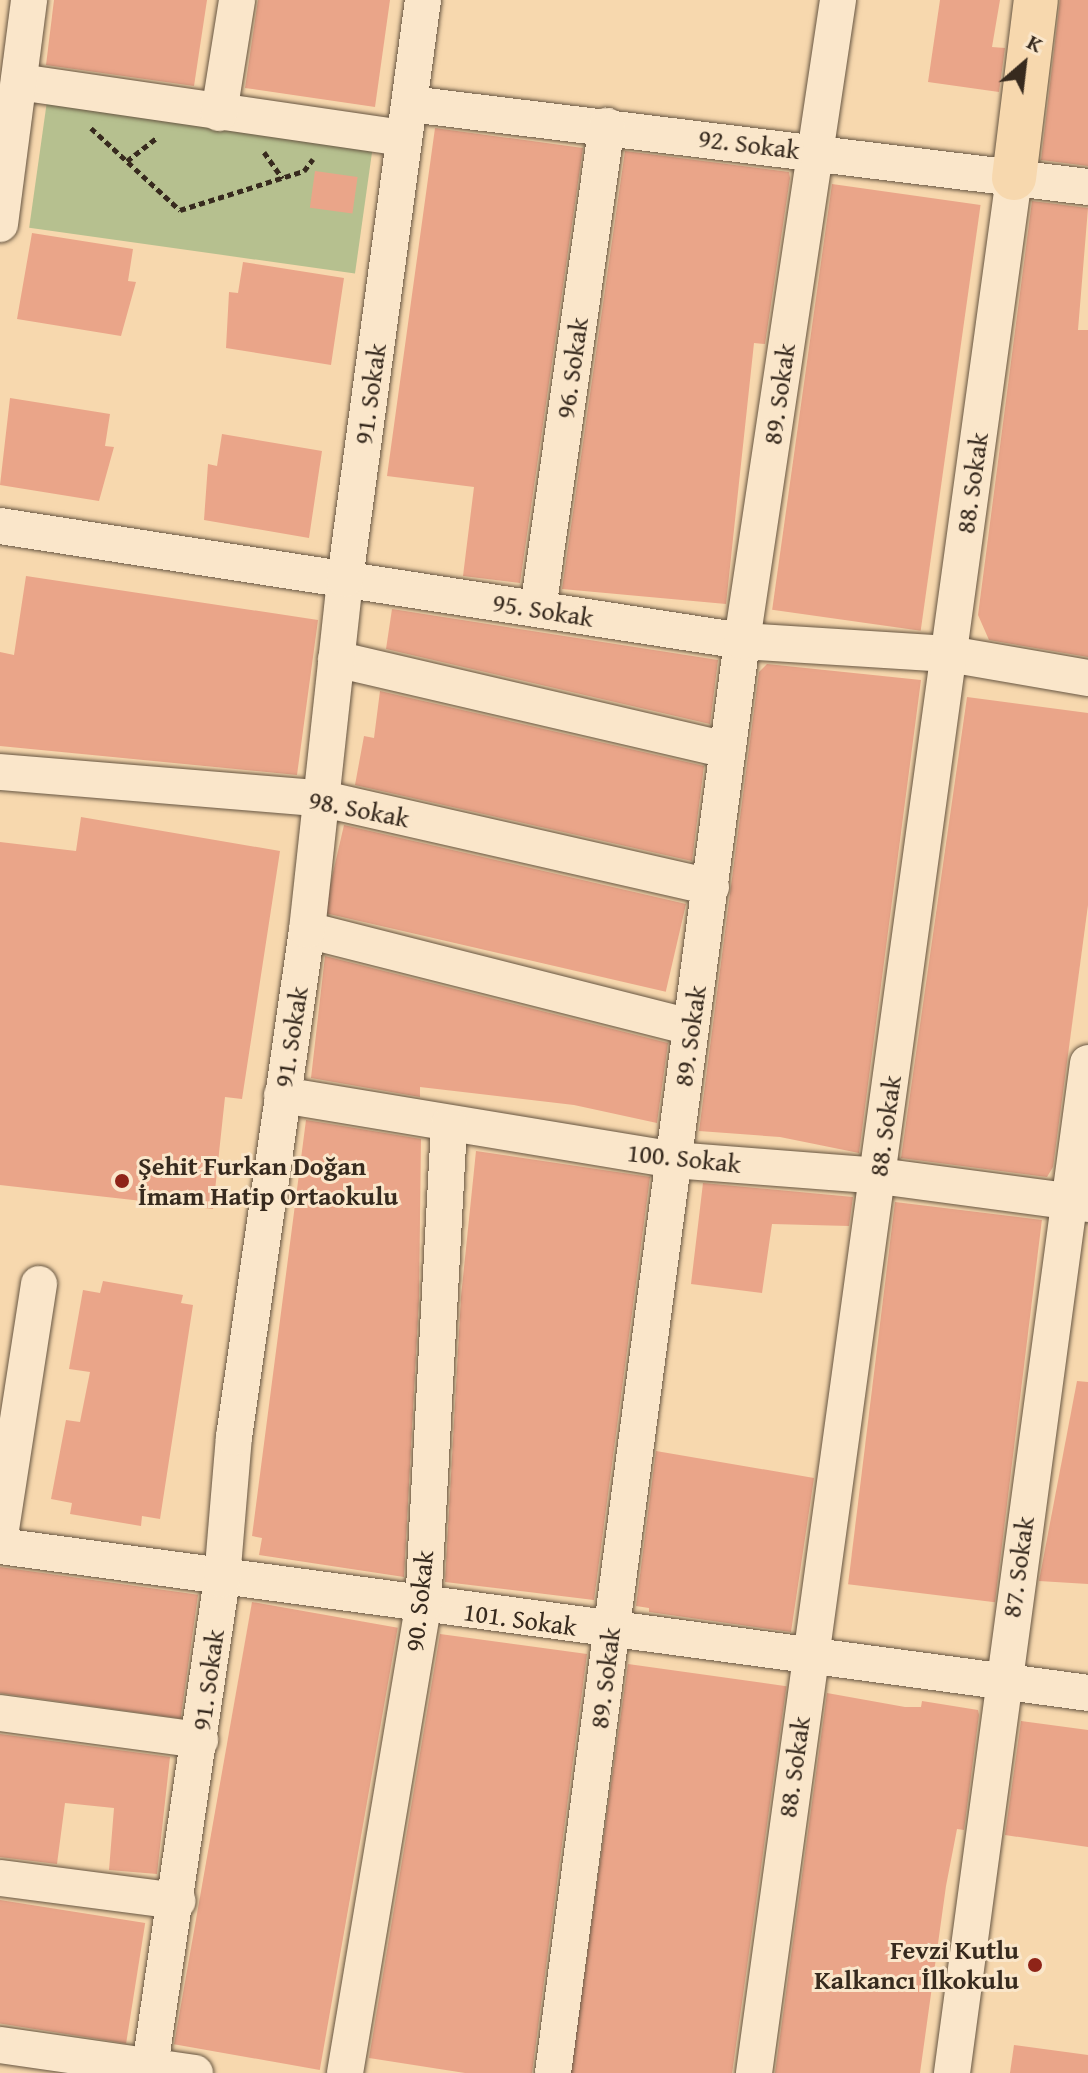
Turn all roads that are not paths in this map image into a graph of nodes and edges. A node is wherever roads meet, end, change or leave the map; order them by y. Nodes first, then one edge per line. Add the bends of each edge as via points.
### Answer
1 (29, 0) edge
2 (237, 0) edge
3 (423, 0) edge
4 (838, 0) edge
5 (1036, 0) edge
6 (22, 73) edge
7 (219, 113) junction
8 (407, 121) junction
9 (607, 126) junction
10 (815, 151) junction
11 (1014, 178) junction
12 (1088, 187) edge
13 (0, 224) edge
14 (0, 526) edge
15 (345, 579) junction
16 (538, 609) junction
17 (742, 641) junction
18 (949, 654) junction
19 (336, 659) junction
20 (1088, 678) edge
21 (728, 750) junction
22 (0, 772) edge
23 (319, 798) junction
24 (711, 887) junction
25 (307, 930) junction
26 (691, 1027) junction
27 (1088, 1063) edge
28 (282, 1095) junction
29 (449, 1125) junction
30 (673, 1160) junction
31 (879, 1176) junction
32 (1078, 1202) edge
33 (39, 1284) dead end
34 (0, 1536) edge
35 (0, 1546) edge
36 (222, 1579) junction
37 (423, 1606) junction
38 (611, 1632) junction
39 (809, 1657) junction
40 (1002, 1681) junction
41 (1088, 1693) edge
42 (0, 1713) edge
43 (200, 1740) junction
44 (0, 1878) edge
45 (178, 1901) junction
46 (0, 2045) edge
47 (149, 2070) edge
48 (195, 2073) edge
49 (345, 2073) edge
50 (553, 2073) edge
51 (754, 2073) edge
52 (952, 2073) edge

1 - 6 street
2 - 7 street
3 - 8 street, 91. Sokak
4 - 10 street, 89. Sokak
5 - 11 main road
6 - 7 street, 92. Sokak
6 - 13 street
7 - 8 street, 92. Sokak via 334,128
8 - 9 street, 92. Sokak
8 - 15 street, 91. Sokak
9 - 10 street, 92. Sokak
9 - 16 street, 96. Sokak
10 - 11 street, 92. Sokak
10 - 17 street, 89. Sokak
11 - 12 street, 92. Sokak
11 - 18 street, 88. Sokak
14 - 15 street, 95. Sokak
15 - 16 street, 95. Sokak
15 - 19 street, 91. Sokak
16 - 17 street, 95. Sokak
17 - 18 street, 95. Sokak
17 - 21 street, 89. Sokak
18 - 20 street, 95. Sokak
18 - 31 street, 88. Sokak
19 - 21 street
19 - 23 street, 91. Sokak
21 - 24 street, 89. Sokak
22 - 23 street, 98. Sokak
23 - 24 street, 98. Sokak
23 - 25 street, 91. Sokak
24 - 26 street, 89. Sokak
25 - 26 street
25 - 28 street, 91. Sokak
26 - 30 street, 89. Sokak
27 - 32 street, 87. Sokak
28 - 29 street, 100. Sokak
28 - 36 street, 91. Sokak via 234,1437
29 - 30 street, 100. Sokak
29 - 37 street, 90. Sokak
30 - 31 street, 100. Sokak
30 - 38 street, 89. Sokak
31 - 32 street, 100. Sokak
31 - 39 street, 88. Sokak
32 - 40 street, 87. Sokak
33 - 34 street
35 - 36 street, 101. Sokak
36 - 37 street, 101. Sokak
36 - 43 street, 91. Sokak
37 - 38 street, 101. Sokak
37 - 49 street, 90. Sokak
38 - 39 street, 101. Sokak
38 - 50 street, 89. Sokak
39 - 40 street, 101. Sokak
39 - 51 street, 88. Sokak
40 - 41 street, 101. Sokak
40 - 52 street, 87. Sokak
42 - 43 street
43 - 45 street, 91. Sokak
44 - 45 street
45 - 47 street, 91. Sokak
46 - 47 street
47 - 48 street

